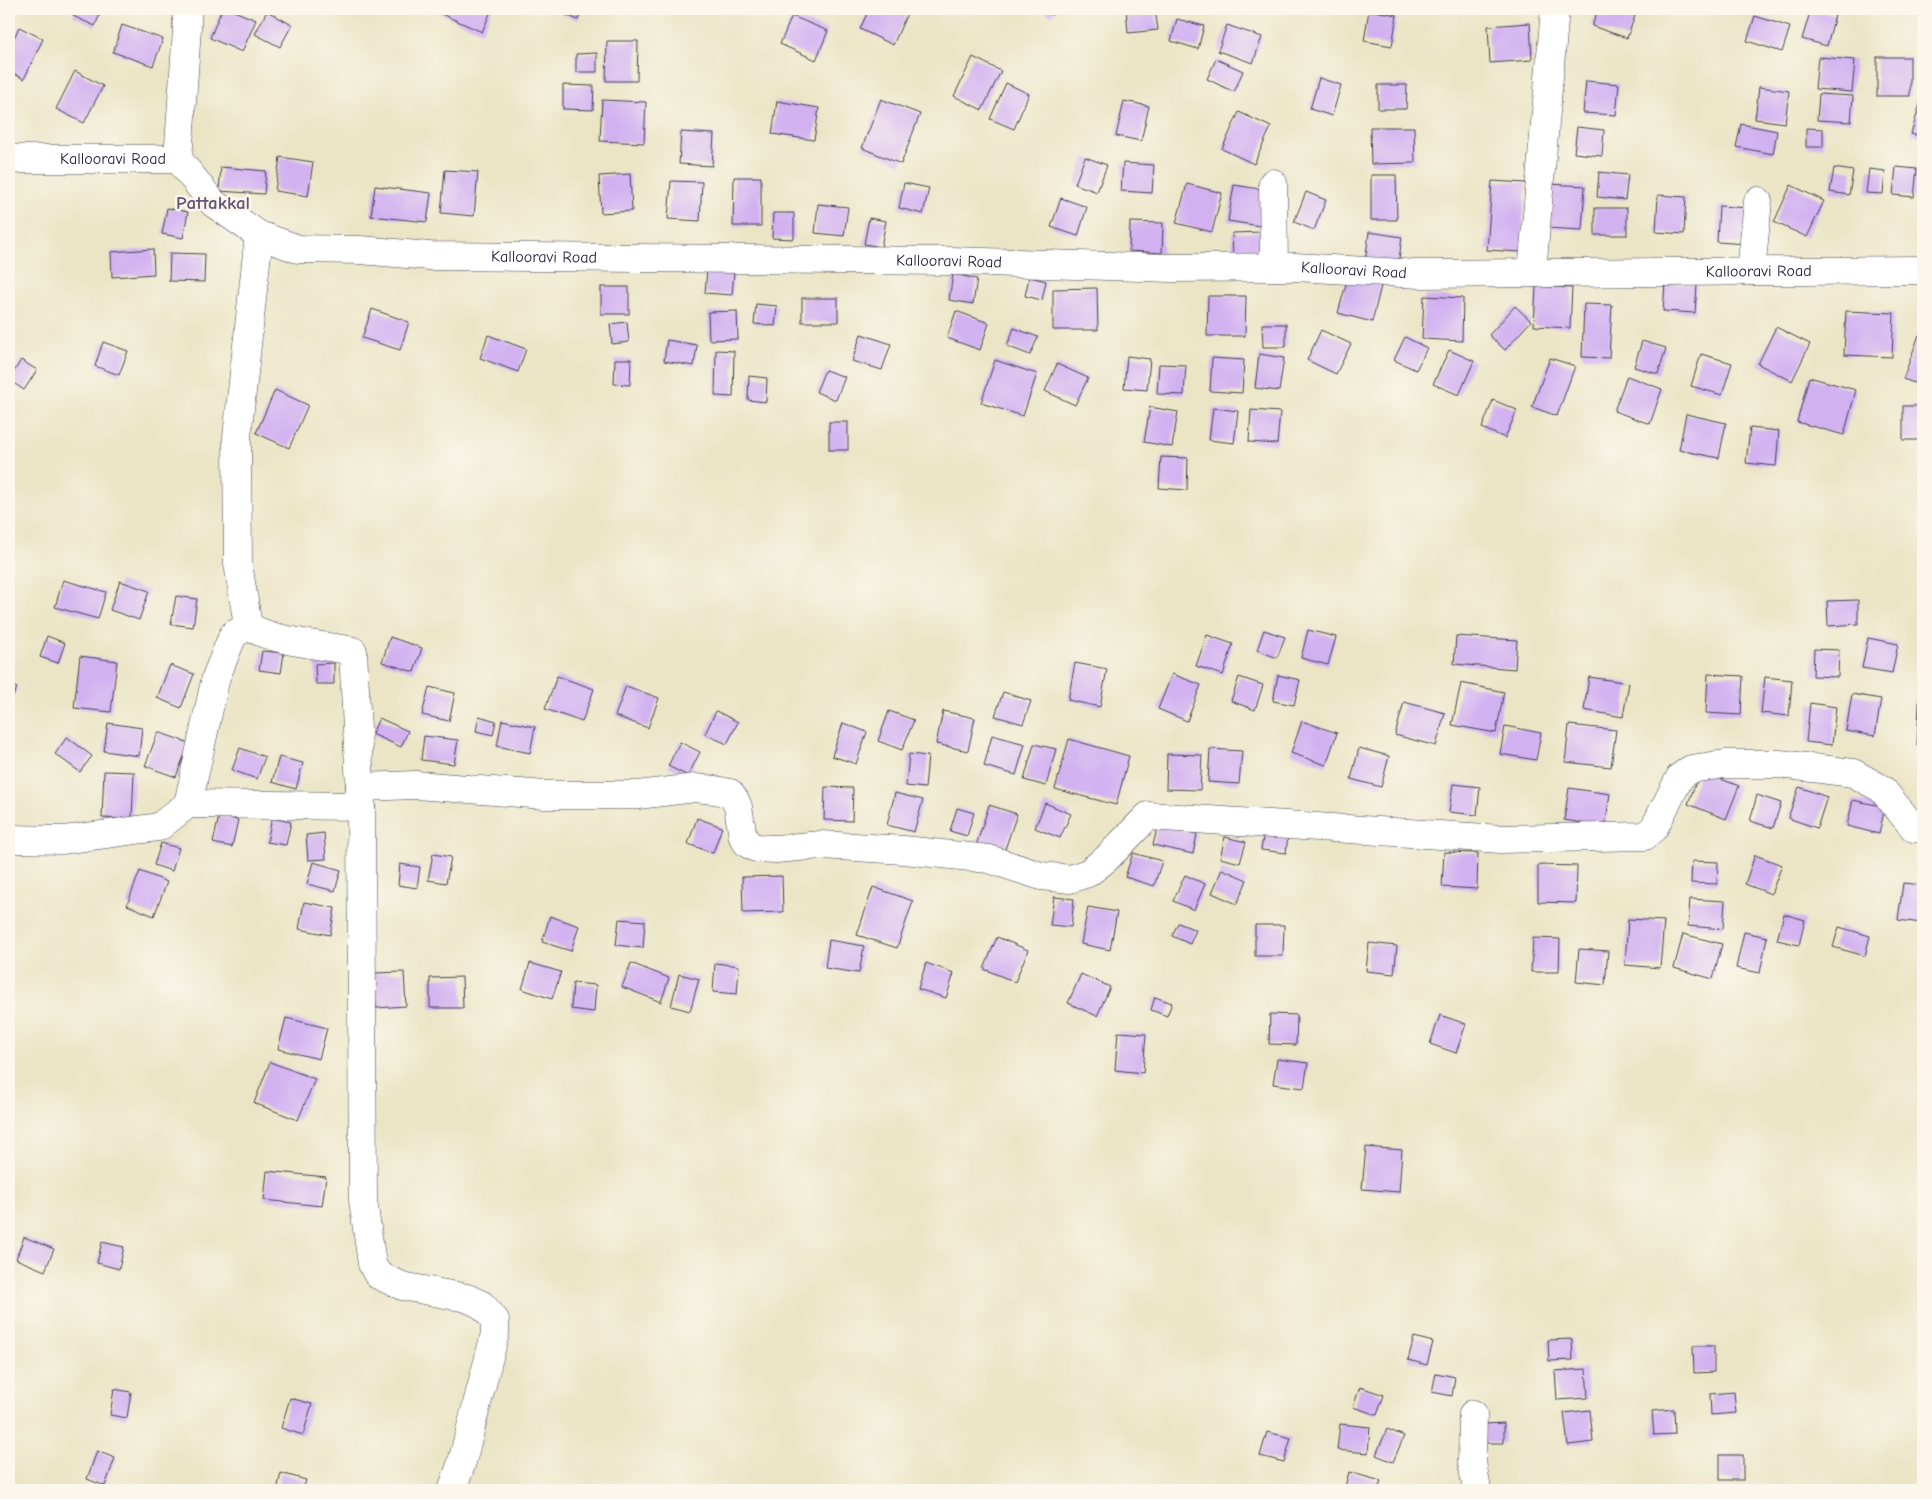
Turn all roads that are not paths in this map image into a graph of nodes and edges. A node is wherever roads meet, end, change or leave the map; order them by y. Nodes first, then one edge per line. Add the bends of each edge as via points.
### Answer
1 (187, 9) edge
2 (1555, 9) edge
3 (9, 159) edge
4 (178, 159) junction
5 (1273, 183) dead end
6 (1758, 201) dead end
7 (259, 235) junction
8 (1274, 267) junction
9 (1923, 270) edge
10 (1751, 271) junction
11 (1532, 272) junction
12 (248, 626) junction
13 (360, 797) junction
14 (188, 804) junction
15 (1923, 829) edge
16 (9, 839) edge
17 (1473, 1414) dead end
18 (452, 1490) edge
19 (1477, 1490) edge

1 - 4 street
2 - 11 street
3 - 4 street, Kallooravi Road
4 - 7 street, Kallooravi Road via 213,203
5 - 8 street
6 - 10 street
7 - 8 street, Kallooravi Road via 298,248 430,256
7 - 12 street via 237,437 238,563
8 - 11 street, Kallooravi Road via 1420,274
9 - 10 street, Kallooravi Road
10 - 11 street, Kallooravi Road
12 - 13 street via 257,632 282,638 353,651
12 - 14 street via 233,635 216,677
13 - 14 street
13 - 15 street via 416,785 545,795 638,795 695,788 715,790 730,794 735,800 743,837 756,848 821,845 904,850 989,859 1041,876 1070,879 1088,873 1106,859 1148,816 1501,839 1645,836 1654,828 1680,777 1691,769 1726,764 1780,764 1853,773 1882,789 1914,828
13 - 18 street via 363,1200 372,1264 378,1276 402,1286 467,1298 482,1305 495,1320 495,1334
14 - 16 street via 159,827 63,840
17 - 19 street via 1472,1462

